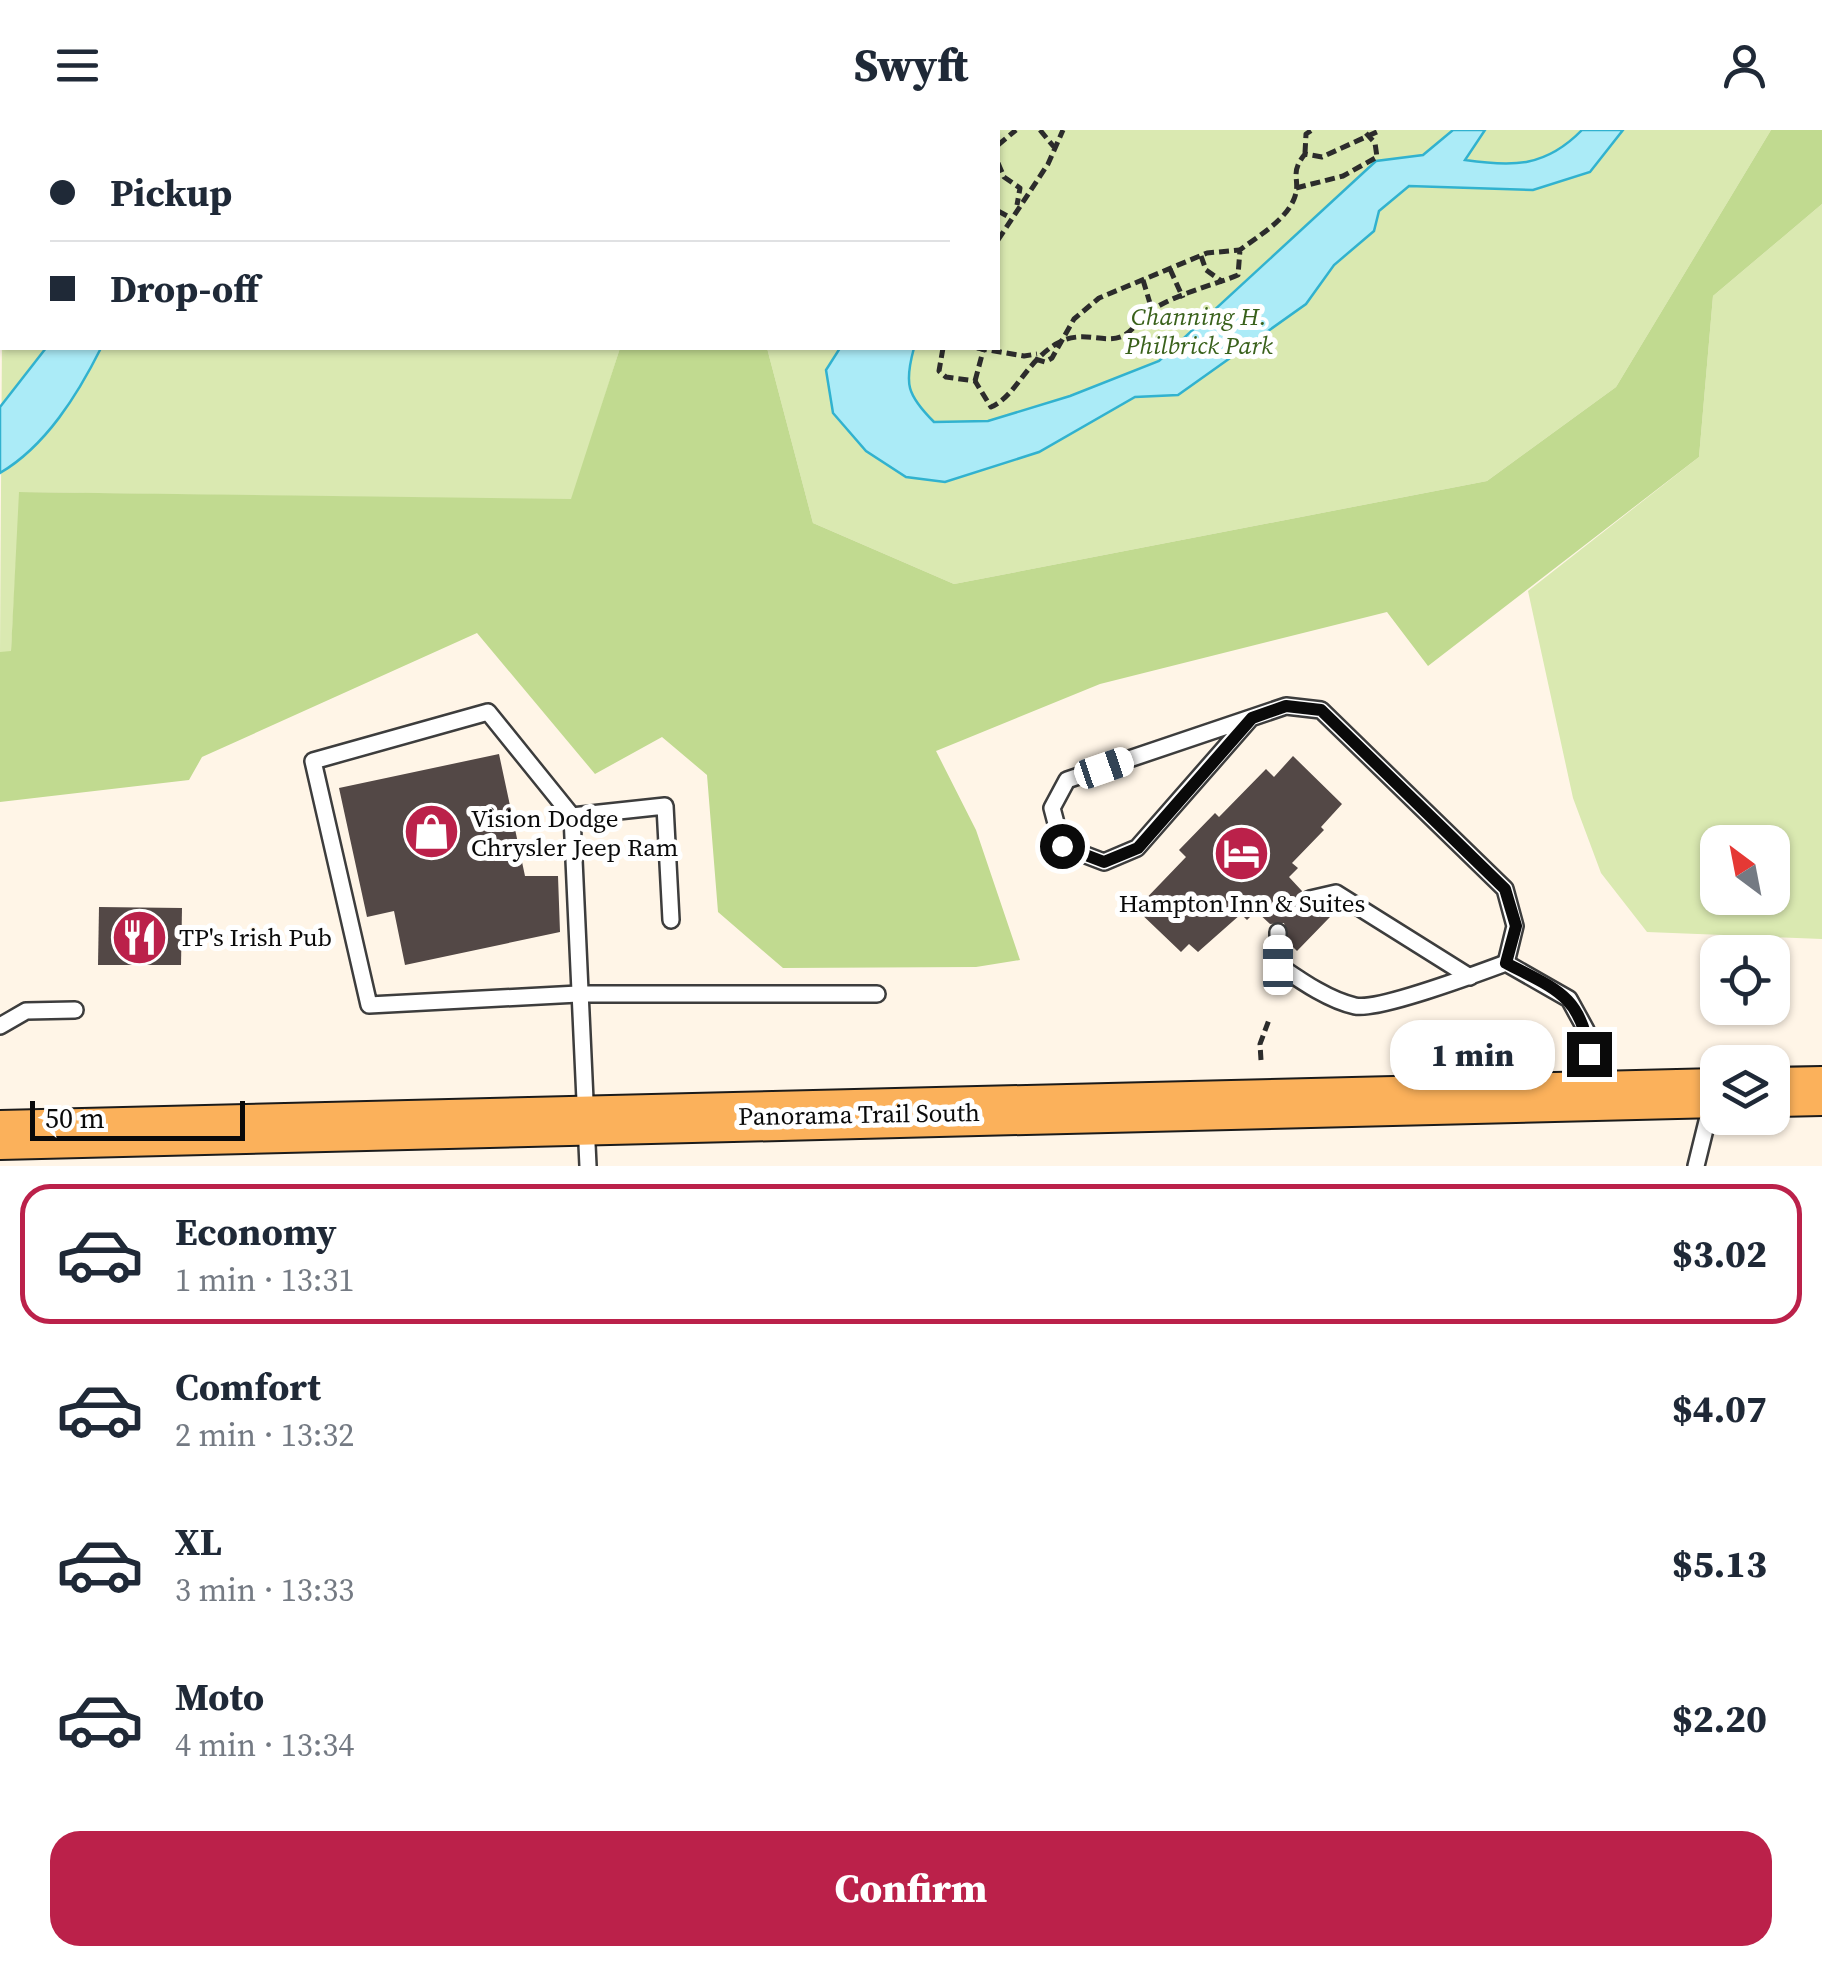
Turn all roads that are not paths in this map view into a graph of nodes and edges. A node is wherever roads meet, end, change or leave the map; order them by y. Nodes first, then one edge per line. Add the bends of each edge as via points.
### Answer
1 (1252, 718) junction
2 (572, 816) junction
3 (1310, 899) dead end
4 (671, 920) dead end
5 (1278, 932) dead end
6 (1506, 963) junction
7 (1470, 976) junction
8 (578, 994) junction
9 (877, 994) dead end
10 (76, 1010) dead end
11 (0, 1026) edge
12 (1822, 1091) edge
13 (1790, 1092) edge
14 (1700, 1093) edge
15 (1595, 1096) junction
16 (1704, 1135) edge
17 (0, 1136) edge
18 (588, 1143) edge
19 (1696, 1166) edge

1 - 1 lane via 1067,780 1052,808 1062,846 1104,862 1138,848
1 - 6 lane via 1286,706 1321,710 1488,870 1505,889 1516,926
2 - 4 lane via 665,806
2 - 8 lane
2 - 8 lane via 488,712 313,762 369,1005
3 - 7 lane via 1336,894
5 - 7 lane via 1278,965 1357,1007
6 - 7 lane
6 - 15 lane via 1570,999 1586,1030
8 - 9 lane
8 - 18 lane
10 - 11 lane via 26,1012
12 - 13 main road
14 - 15 main road, Panorama Trail South
15 - 18 main road, Panorama Trail South
16 - 19 lane
17 - 18 main road, Panorama Trail South

